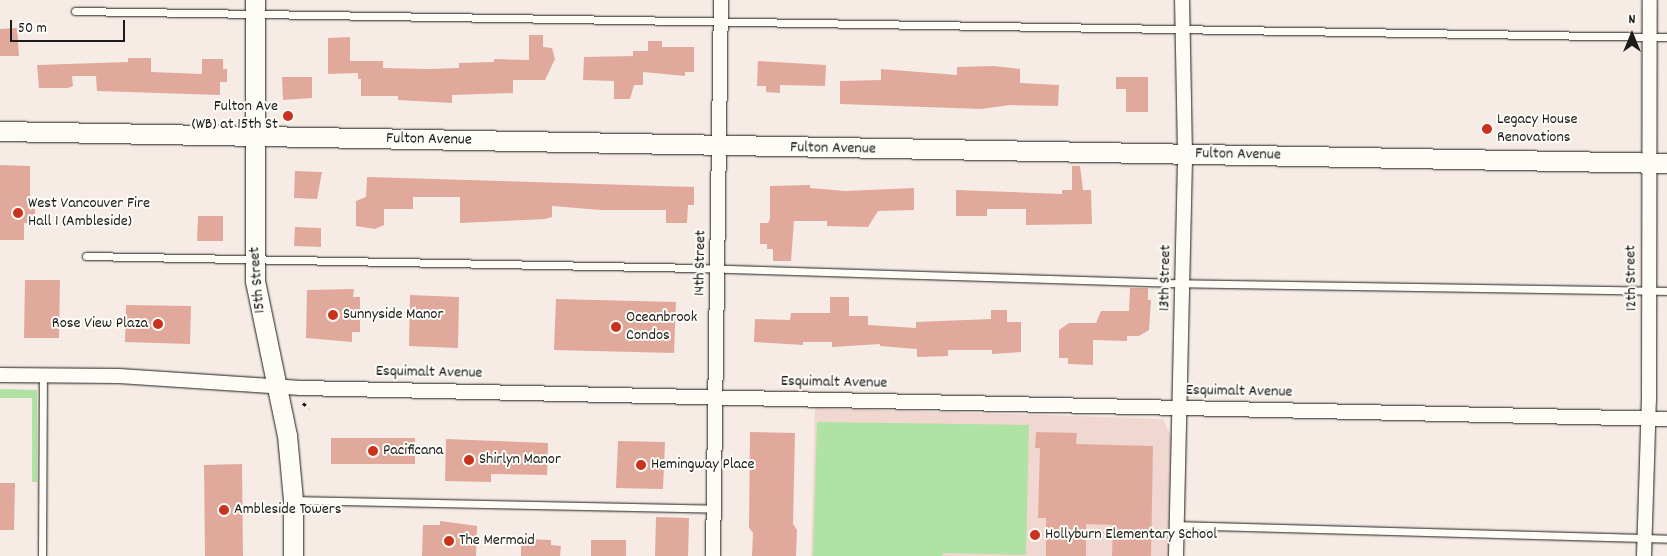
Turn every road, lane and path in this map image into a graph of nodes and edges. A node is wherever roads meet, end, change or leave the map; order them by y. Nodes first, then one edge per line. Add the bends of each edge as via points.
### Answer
1 (721, 0) edge
2 (1182, 0) edge
3 (1650, 0) edge
4 (255, 7) edge
5 (75, 12) dead end
6 (720, 21) junction
7 (1182, 30) junction
8 (1650, 36) junction
9 (1667, 37) edge
10 (0, 131) edge
11 (254, 137) junction
12 (720, 147) junction
13 (1185, 154) junction
14 (1648, 162) junction
15 (1667, 163) edge
16 (86, 256) dead end
17 (255, 259) junction
18 (719, 268) junction
19 (1183, 283) junction
20 (1650, 290) junction
21 (1667, 291) edge
22 (0, 374) edge
23 (43, 375) junction
24 (276, 387) junction
25 (717, 398) junction
26 (1182, 408) junction
27 (1649, 419) junction
28 (1667, 419) edge
29 (293, 500) junction
30 (714, 509) junction
31 (1177, 525) junction
32 (1644, 539) junction
33 (1667, 540) edge
34 (42, 556) edge
35 (293, 556) edge
36 (713, 556) edge
37 (1176, 556) edge
38 (1644, 556) edge

1 - 6 street, 14th Street
2 - 7 street, 13th Street
3 - 8 street, 12th Street
4 - 5 lane
4 - 6 lane
4 - 11 street, 15th Street
6 - 7 lane
6 - 12 street, 14th Street
7 - 8 lane
7 - 13 street, 13th Street
8 - 9 lane
8 - 14 street, 12th Street
10 - 11 street, Fulton Avenue
11 - 12 street, Fulton Avenue
11 - 17 street, 15th Street
12 - 13 street, Fulton Avenue
12 - 18 street, 14th Street
13 - 14 street, Fulton Avenue
13 - 19 street, 13th Street
14 - 15 street, Fulton Avenue
14 - 20 street, 12th Street
16 - 17 lane
17 - 18 lane
17 - 24 street, 15th Street via 259,308
18 - 19 lane
18 - 25 street, 14th Street
19 - 20 lane
19 - 26 street, 13th Street
20 - 21 lane
20 - 27 street, 12th Street
22 - 23 street, Esquimalt Avenue
23 - 24 street, Esquimalt Avenue via 119,376
23 - 34 lane
24 - 25 street, Esquimalt Avenue
24 - 29 street, 15th Street via 287,435
25 - 26 street, Esquimalt Avenue
25 - 30 street, 14th Street
26 - 27 street, Esquimalt Avenue
26 - 31 street, 13th Street
27 - 28 street, Esquimalt Avenue
27 - 32 street, 12th Street
29 - 30 lane
29 - 35 street, 15th Street
30 - 36 street, 14th Street
31 - 32 lane
31 - 37 street, 13th Street
32 - 33 lane
32 - 38 street, 12th Street

